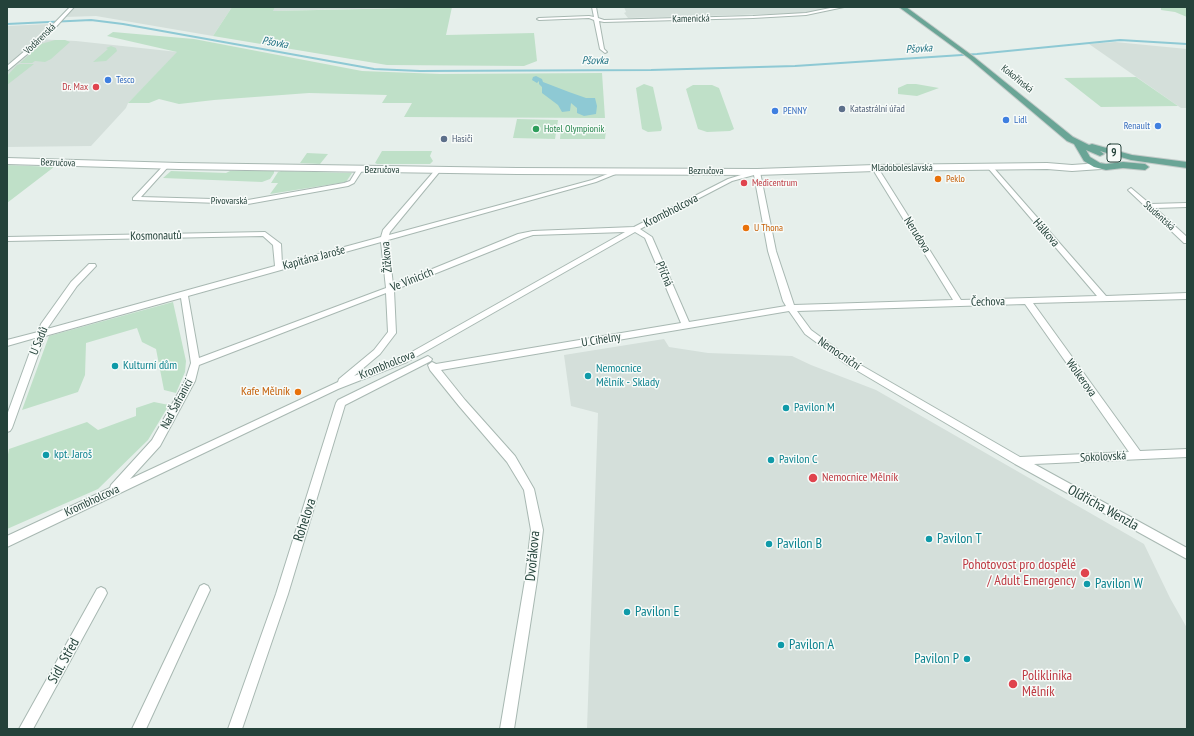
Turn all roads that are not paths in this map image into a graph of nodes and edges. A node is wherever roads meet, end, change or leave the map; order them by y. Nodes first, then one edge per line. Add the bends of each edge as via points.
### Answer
1 (72, 7) edge
2 (594, 7) edge
3 (842, 7) edge
4 (902, 7) edge
5 (540, 19) dead end
6 (596, 19) junction
7 (605, 52) dead end
8 (7, 69) edge
9 (1049, 120) junction
10 (1070, 139) junction
11 (1100, 154) junction
12 (1109, 157) junction
13 (1086, 158) junction
14 (7, 161) edge
15 (1161, 165) junction
16 (1187, 165) edge
17 (166, 166) junction
18 (1047, 166) junction
19 (1101, 166) junction
20 (1113, 166) junction
21 (990, 167) junction
22 (875, 168) junction
23 (360, 170) junction
24 (438, 170) junction
25 (620, 171) junction
26 (757, 172) junction
27 (1131, 190) dead end
28 (1187, 205) edge
29 (1148, 206) junction
30 (635, 229) junction
31 (7, 239) edge
32 (384, 239) junction
33 (1187, 240) edge
34 (92, 266) dead end
35 (279, 267) junction
36 (390, 289) junction
37 (184, 294) junction
38 (1187, 296) edge
39 (1103, 298) junction
40 (1027, 301) junction
41 (959, 302) junction
42 (790, 308) junction
43 (686, 326) junction
44 (40, 334) junction
45 (7, 343) edge
46 (427, 360) junction
47 (195, 363) junction
48 (335, 387) junction
49 (8, 423) edge
50 (1187, 453) edge
51 (1137, 455) junction
52 (1019, 461) junction
53 (116, 490) junction
54 (7, 542) edge
55 (1187, 554) edge
56 (204, 590) dead end
57 (101, 593) dead end
58 (26, 729) edge
59 (139, 729) edge
60 (235, 729) edge
61 (507, 729) edge

1 - 8 street, Vodárenská via 42,39
2 - 6 street
3 - 6 street, Kamenická via 806,14 753,17 604,21
4 - 9 main road, Kokořínská / 9 via 932,26
5 - 6 street, Kamenická
6 - 7 street via 602,49
9 - 10 main road, Kokořínská / 9
9 - 16 main road, 9 via 1079,139 1103,150
10 - 11 main road, Kokořínská / 9
10 - 13 main road, Kokořínská / 9
11 - 12 main road, Mladoboleslavská / 9
11 - 13 main road, Mladoboleslavská / 9 via 1088,154
12 - 15 main road, Mladoboleslavská
12 - 20 main road, 9 via 1115,163
13 - 18 street, Mladoboleslavská via 1075,163
13 - 19 main road, Mladoboleslavská / 9
14 - 17 street, Bezručova
15 - 16 main road, Mladoboleslavská / 9
15 - 20 main road, Mladoboleslavská
17 - 23 street, Bezručova
17 - 23 street, Pivovarská via 135,199 248,202 346,185 352,182
18 - 19 street, Mladoboleslavská
18 - 21 street, Mladoboleslavská
19 - 20 main road, Mladoboleslavská / 9
21 - 22 street, Mladoboleslavská
21 - 39 street, Hálkova
22 - 26 street, Mladoboleslavská
22 - 41 street, Nerudova
23 - 24 street, Bezručova
24 - 25 street, Bezručova
24 - 32 street, Žižkova via 386,232
25 - 26 street, Bezručova
25 - 32 street, Kapitána Jaroše via 594,181
26 - 30 street, Krombholcova via 730,180
26 - 42 street, Nemocniční via 772,251
27 - 29 street, Studentská
28 - 29 street
29 - 33 street, Studentská
30 - 36 street, Ve Vinicích via 533,233
30 - 43 street, Příčná via 648,237
30 - 46 street, Krombholcova
31 - 35 street, Kosmonautů via 265,234 277,244
32 - 35 street, Kapitána Jaroše
32 - 36 street, Žižkova
34 - 44 street, U Sadů via 74,284
35 - 37 street, Kapitána Jaroše
36 - 47 street, Ve Vinicích
36 - 48 street, Žižkova via 392,334 377,352
37 - 44 street, Kapitána Jaroše
37 - 47 street, Nad Šafranicí
38 - 39 street, Čechova
39 - 40 street, Čechova
40 - 41 street, Čechova
40 - 51 street, Wolkerova
41 - 42 street, Čechova
42 - 43 street, U Cihelny
42 - 52 street, Nemocniční via 808,332 849,362
43 - 46 street, U Cihelny
44 - 45 street, Kapitána Jaroše
44 - 49 street, U Sadů
46 - 48 street, Krombholcova via 404,360
46 - 60 street, Rohelova via 341,403 284,586
46 - 61 street, Dvořákova via 511,459 529,489 537,530
47 - 53 street, Nad Šafranicí via 190,381 156,443 112,491
48 - 53 street, Krombholcova
50 - 51 street, Sokolovská
51 - 52 street, Sokolovská
52 - 55 street, Oldřicha Wenzla
53 - 54 street, Krombholcova
56 - 59 street
57 - 58 street, Sídl. Střed

